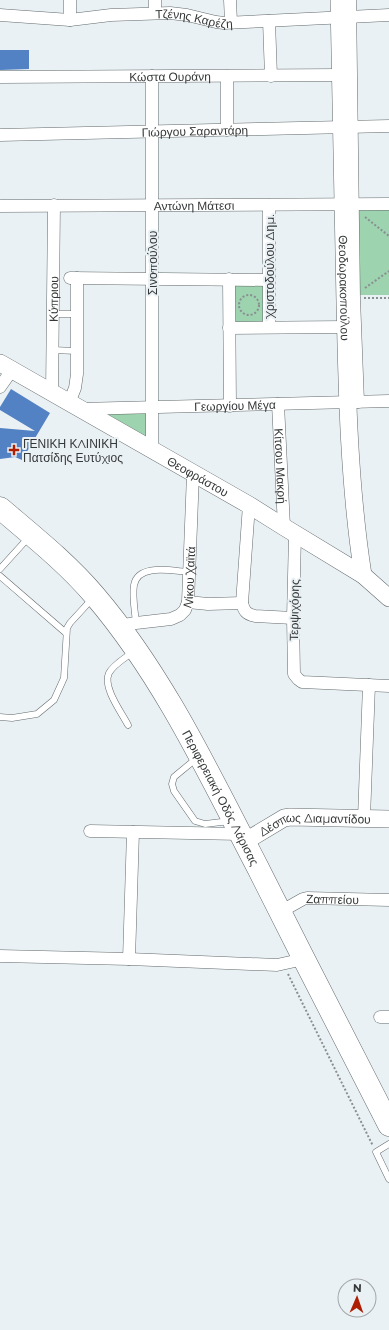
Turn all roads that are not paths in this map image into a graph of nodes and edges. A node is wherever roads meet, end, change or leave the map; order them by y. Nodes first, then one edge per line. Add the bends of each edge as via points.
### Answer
1 (70, 0) edge
2 (155, 0) edge
3 (230, 0) edge
4 (339, 0) edge
5 (350, 0) edge
6 (155, 13) junction
7 (0, 15) edge
8 (389, 16) edge
9 (345, 18) junction
10 (70, 20) junction
11 (269, 21) junction
12 (231, 22) junction
13 (340, 75) junction
14 (152, 76) junction
15 (227, 76) junction
16 (271, 76) junction
17 (0, 77) edge
18 (389, 126) edge
19 (346, 127) junction
20 (227, 130) junction
21 (152, 131) junction
22 (0, 135) edge
23 (348, 204) junction
24 (389, 204) edge
25 (54, 205) junction
26 (152, 205) junction
27 (269, 205) junction
28 (0, 206) edge
29 (152, 278) junction
30 (229, 279) junction
31 (268, 280) junction
32 (53, 314) junction
33 (77, 314) junction
34 (346, 327) junction
35 (229, 328) junction
36 (269, 328) junction
37 (52, 350) junction
38 (77, 351) junction
39 (6, 366) edge
40 (0, 387) edge
41 (52, 393) junction
42 (389, 401) edge
43 (353, 402) junction
44 (278, 404) junction
45 (75, 406) junction
46 (230, 406) junction
47 (152, 407) junction
48 (152, 449) junction
49 (193, 474) junction
50 (249, 505) junction
51 (0, 508) edge
52 (289, 531) junction
53 (32, 534) junction
54 (0, 569) edge
55 (189, 572) junction
56 (363, 575) junction
57 (0, 576) edge
58 (95, 596) junction
59 (389, 598) edge
60 (188, 602) junction
61 (242, 603) junction
62 (293, 618) junction
63 (127, 624) junction
64 (66, 633) junction
65 (135, 650) junction
66 (369, 685) junction
67 (389, 686) edge
68 (0, 717) edge
69 (128, 725) dead end
70 (200, 756) junction
71 (364, 818) junction
72 (389, 819) edge
73 (90, 831) dead end
74 (133, 832) junction
75 (239, 832) junction
76 (389, 900) edge
77 (280, 912) junction
78 (0, 956) edge
79 (129, 959) junction
80 (304, 959) junction
81 (389, 1125) edge
82 (389, 1144) edge
83 (389, 1179) edge

1 - 10 street
2 - 6 street
3 - 12 street
4 - 9 street, Θεοδωρακοπούλου
5 - 9 street
6 - 10 street, Τζένης Καρέζη
6 - 12 street, Τζένης Καρέζη via 177,13 214,22
7 - 10 street, Τζένης Καρέζη
8 - 9 street, Τζένης Καρέζη
9 - 11 street, Τζένης Καρέζη
9 - 13 street, Θεοδωρακοπούλου
9 - 19 street
11 - 12 street, Τζένης Καρέζη
11 - 16 street
13 - 16 street, Κώστα Ουράνη
13 - 19 street, Θεοδωρακοπούλου
14 - 15 street, Κώστα Ουράνη
14 - 17 street, Κώστα Ουράνη
14 - 21 street, Σινοπούλου
15 - 16 street, Κώστα Ουράνη
15 - 20 street
18 - 19 street, Γιώργου Σαραντάρη
19 - 20 street, Γιώργου Σαραντάρη
19 - 23 street, Θεοδωρακοπούλου
20 - 21 street, Γιώργου Σαραντάρη
21 - 22 street, Γιώργου Σαραντάρη
21 - 26 street, Σινοπούλου
23 - 24 street, Αντώνη Μάτεσι
23 - 27 street, Αντώνη Μάτεσι
23 - 34 street, Θεοδωρακοπούλου
23 - 43 street via 354,298
25 - 26 street, Αντώνη Μάτεσι
25 - 28 street, Αντώνη Μάτεσι
25 - 32 street, Κύπριου
26 - 27 street, Αντώνη Μάτεσι
26 - 29 street, Σινοπούλου
27 - 31 street, Χριστοδούλου Δημ.
29 - 30 street
29 - 33 street via 73,278
29 - 47 street, Σινοπούλου
30 - 31 street
30 - 35 street
31 - 36 street, Χριστοδούλου Δημ.
32 - 33 lane
32 - 37 street, Κύπριου
33 - 38 street
34 - 36 street
34 - 43 street, Θεοδωρακοπούλου
35 - 36 street
35 - 46 street
37 - 38 lane
37 - 41 street, Κύπριου
38 - 45 street
39 - 40 street
39 - 41 street, Θεοφράστου
41 - 45 street, Θεοφράστου
42 - 43 street, Γεωργίου Μέγα
43 - 44 street, Γεωργίου Μέγα
43 - 56 street, Θεοδωρακοπούλου via 353,496
44 - 46 street, Γεωργίου Μέγα
44 - 52 street, Κίτσου Μακρή
45 - 47 street, Γεωργίου Μέγα
45 - 48 street, Θεοφράστου
46 - 47 street, Γεωργίου Μέγα
47 - 48 street, Σινοπούλου
48 - 49 street, Θεοφράστου
49 - 50 street, Θεοφράστου
49 - 55 street, Νίκου Χαϊτά
50 - 52 street, Θεοφράστου
50 - 61 street
51 - 53 highway, Περιφερειακή Οδός Λάρισας
52 - 56 street, Θεοφράστου
52 - 62 street, Τερψιχόρης
53 - 54 lane
53 - 58 highway, Περιφερειακή Οδός Λάρισας
55 - 60 street, Νίκου Χαϊτά
55 - 63 lane via 150,570 137,577
56 - 59 street, Θεοφράστου
57 - 64 lane
58 - 63 highway, Περιφερειακή Οδός Λάρισας
58 - 64 lane via 70,623
60 - 61 street
60 - 63 street, Νίκου Χαϊτά via 185,610 171,619
61 - 62 street via 244,611 249,615
62 - 66 street, Τερψιχόρης via 293,669 298,679 302,682
63 - 65 highway, Περιφερειακή Οδός Λάρισας
64 - 68 lane via 64,678 54,700 37,714
65 - 69 lane via 112,669 108,679 109,691
65 - 70 highway, Περιφερειακή Οδός Λάρισας via 171,704
66 - 67 street
66 - 71 street
70 - 75 highway, Περιφερειακή Οδός Λάρισας
70 - 75 lane via 174,777 174,791 194,821
71 - 72 street, Δέσπως Διαμαντίδου
71 - 75 street, Δέσπως Διαμαντίδου via 290,817
73 - 74 street
74 - 75 street
74 - 79 street
75 - 77 highway, Περιφερειακή Οδός Λάρισας
76 - 77 street, Ζαππείου via 307,898
77 - 80 highway, Περιφερειακή Οδός Λάρισας
78 - 79 street
79 - 80 street via 283,964
80 - 81 highway, Περιφερειακή Οδός Λάρισας
82 - 83 lane via 376,1152

